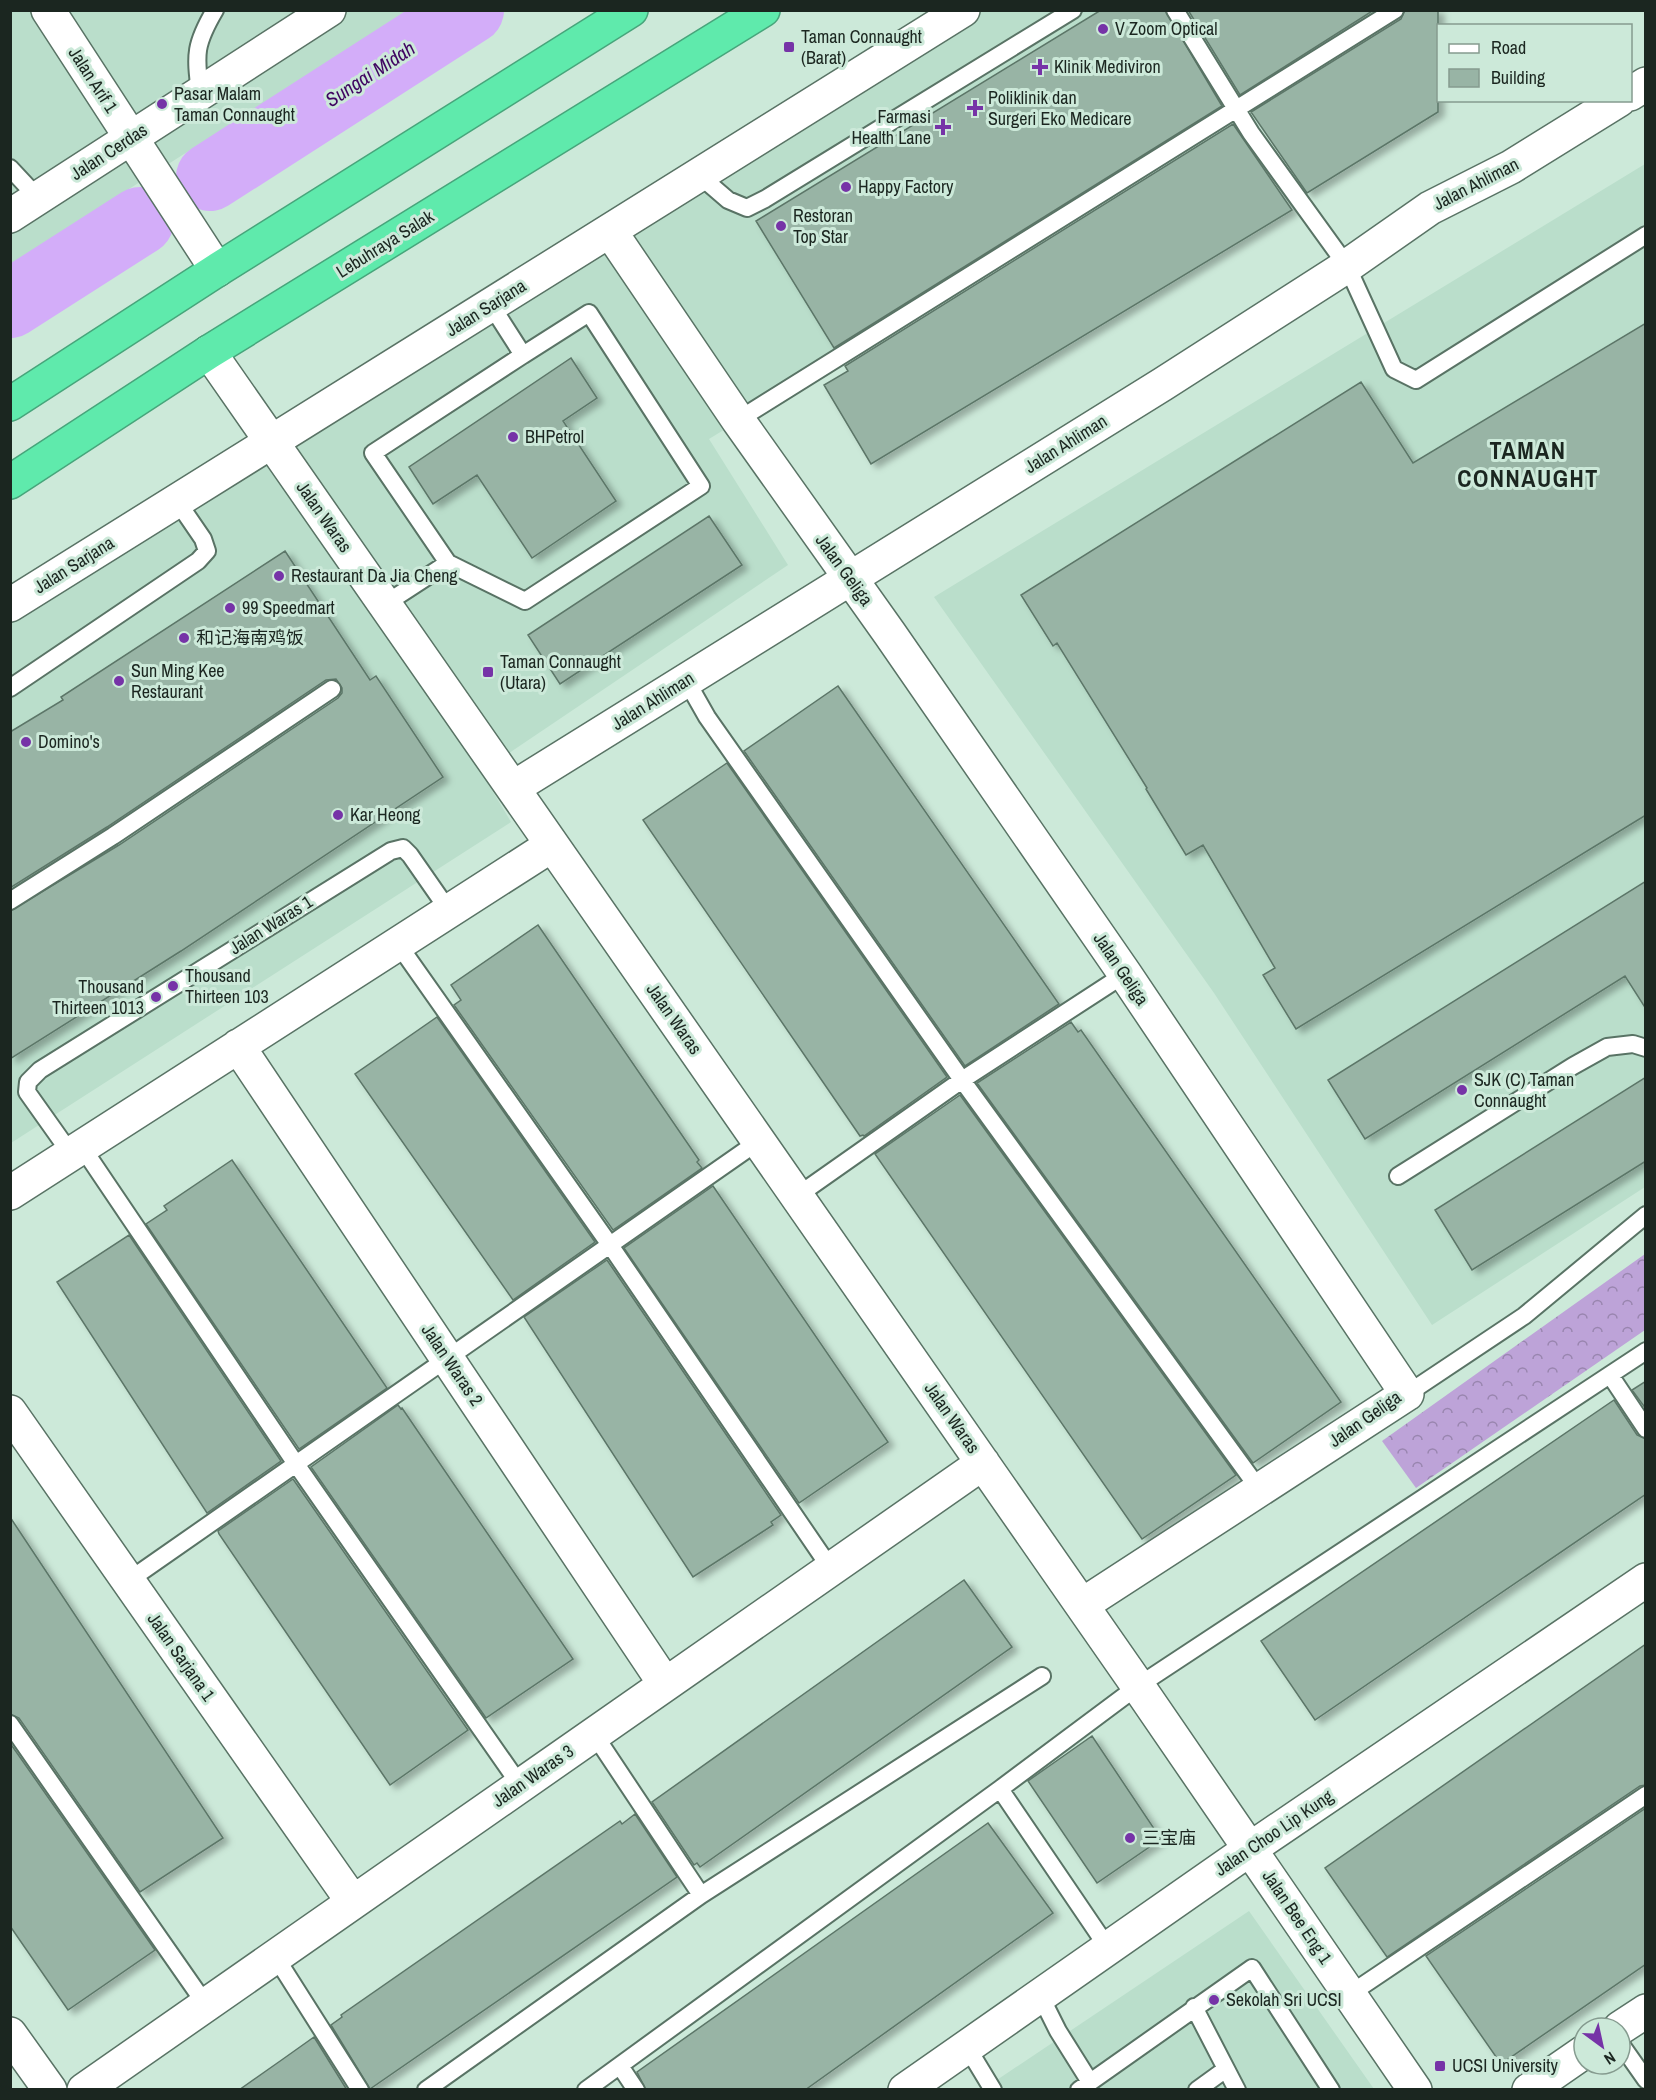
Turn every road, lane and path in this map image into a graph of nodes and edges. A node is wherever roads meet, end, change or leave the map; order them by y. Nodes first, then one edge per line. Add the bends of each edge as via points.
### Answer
1 (48, 10) edge
2 (215, 10) edge
3 (329, 10) edge
4 (631, 10) edge
5 (763, 10) edge
6 (963, 10) edge
7 (1073, 10) edge
8 (1175, 10) edge
9 (1395, 10) edge
10 (1646, 84) edge
11 (200, 92) junction
12 (1632, 93) edge
13 (1616, 102) edge
14 (1236, 109) junction
15 (131, 138) junction
16 (10, 168) edge
17 (699, 175) junction
18 (38, 198) junction
19 (10, 216) edge
20 (610, 231) junction
21 (1646, 235) edge
22 (1347, 266) junction
23 (216, 270) junction
24 (491, 305) junction
25 (209, 352) junction
26 (523, 355) junction
27 (10, 404) edge
28 (738, 420) junction
29 (271, 442) junction
30 (10, 482) edge
31 (177, 501) junction
32 (448, 563) junction
33 (850, 578) junction
34 (385, 604) junction
35 (10, 605) edge
36 (686, 680) junction
37 (10, 688) edge
38 (332, 689) dead end
39 (513, 788) junction
40 (552, 845) junction
41 (10, 901) edge
42 (449, 911) junction
43 (398, 944) junction
44 (1125, 974) junction
45 (238, 1046) junction
46 (1646, 1048) edge
47 (962, 1080) junction
48 (759, 1141) junction
49 (76, 1151) junction
50 (1398, 1176) dead end
51 (10, 1193) edge
52 (797, 1196) junction
53 (1646, 1215) edge
54 (610, 1245) junction
55 (1646, 1351) edge
56 (447, 1358) junction
57 (1610, 1375) junction
58 (1407, 1394) junction
59 (10, 1412) edge
60 (1646, 1429) edge
61 (983, 1463) junction
62 (296, 1464) junction
63 (1259, 1489) junction
64 (831, 1569) junction
65 (1646, 1580) edge
66 (128, 1581) junction
67 (1082, 1605) junction
68 (1042, 1677) dead end
69 (665, 1684) junction
70 (1138, 1686) junction
71 (10, 1724) edge
72 (594, 1734) junction
73 (520, 1785) junction
74 (1000, 1789) junction
75 (1646, 1795) edge
76 (1250, 1849) junction
77 (701, 1895) junction
78 (352, 1902) junction
79 (1108, 1948) junction
80 (275, 1956) junction
81 (1350, 1994) junction
82 (1040, 1995) junction
83 (206, 2005) junction
84 (1194, 2007) junction
85 (1646, 2011) edge
86 (1632, 2020) edge
87 (10, 2034) edge
88 (967, 2047) junction
89 (1572, 2060) edge
90 (1632, 2060) edge
91 (620, 2066) junction
92 (1226, 2069) junction
93 (1646, 2080) edge
94 (1084, 2086) edge
95 (50, 2090) edge
96 (84, 2090) edge
97 (360, 2090) edge
98 (426, 2090) edge
99 (586, 2090) edge
100 (636, 2090) edge
101 (905, 2090) edge
102 (993, 2090) edge
103 (1197, 2090) edge
104 (1237, 2090) edge
105 (1331, 2090) edge
106 (1415, 2090) edge
107 (1529, 2090) edge

1 - 15 street, Jalan Arif 1
2 - 11 lane via 201,34 196,61
3 - 11 street, Jalan Cerdas
4 - 23 highway
5 - 25 highway, Lebuhraya Salak
6 - 17 street, Jalan Sarjana
7 - 17 lane via 747,208 729,200
8 - 14 lane
9 - 14 lane
10 - 12 street
11 - 15 street, Jalan Cerdas
13 - 22 street, Jalan Ahliman via 1511,167 1430,208
14 - 22 lane
14 - 28 lane
15 - 18 street, Jalan Cerdas
15 - 23 street, Jalan Arif 1
16 - 18 lane
17 - 20 street, Jalan Sarjana
18 - 19 street, Jalan Cerdas
20 - 24 street, Jalan Sarjana
20 - 28 street, Jalan Geliga
21 - 22 lane via 1416,380 1394,369
22 - 33 street, Jalan Ahliman
23 - 27 highway
24 - 26 lane
24 - 29 street, Jalan Sarjana
25 - 29 street, Jalan Waras
25 - 30 highway, Lebuhraya Salak
26 - 32 lane via 373,453
26 - 32 lane via 589,313 701,486 525,601
28 - 33 street, Jalan Geliga
29 - 31 street, Jalan Sarjana
29 - 34 street, Jalan Waras
31 - 35 street, Jalan Sarjana
31 - 37 lane via 207,551 198,561
32 - 34 lane
33 - 36 street, Jalan Ahliman
33 - 44 street, Jalan Geliga
34 - 39 street, Jalan Waras
36 - 39 street, Jalan Ahliman
36 - 47 lane via 707,717
38 - 41 lane
39 - 40 street, Jalan Waras
40 - 42 street
40 - 48 street, Jalan Waras
42 - 43 street
42 - 49 lane, Jalan Waras 1 via 410,855 403,848 391,851 40,1070 28,1082 27,1092
43 - 45 street
43 - 54 lane
44 - 47 lane
44 - 58 street, Jalan Geliga
45 - 49 street
45 - 56 street, Jalan Waras 2
46 - 50 lane via 1633,1044 1607,1047
47 - 52 lane
47 - 63 lane
48 - 52 street, Jalan Waras
48 - 54 lane
49 - 51 street
49 - 62 lane
52 - 61 street, Jalan Waras
53 - 58 lane via 1524,1316
54 - 56 lane
54 - 64 lane
55 - 57 lane
56 - 62 lane
56 - 69 street, Jalan Waras 2
57 - 60 lane
57 - 70 lane
58 - 63 street, Jalan Geliga
59 - 66 street, Jalan Sarjana 1
61 - 64 street, Jalan Waras 3
61 - 67 street, Jalan Waras
62 - 66 lane
62 - 73 lane
63 - 67 street, Jalan Geliga
64 - 69 street, Jalan Waras 3
65 - 76 street, Jalan Choo Lip Kung
66 - 78 street, Jalan Sarjana 1
67 - 70 street, Jalan Waras
68 - 77 lane
69 - 72 street, Jalan Waras 3
70 - 74 lane
70 - 76 street, Jalan Bee Eng 1
71 - 83 lane
72 - 73 street, Jalan Waras 3
72 - 77 lane
73 - 78 street, Jalan Waras 3
74 - 79 lane
74 - 91 lane
75 - 81 lane
76 - 79 street, Jalan Choo Lip Kung
76 - 81 street, Jalan Bee Eng 1
77 - 98 lane
78 - 80 street, Jalan Waras 3
79 - 82 street, Jalan Choo Lip Kung
80 - 83 street, Jalan Waras 3
80 - 97 lane
81 - 106 street, Jalan Bee Eng 1
82 - 88 street, Jalan Choo Lip Kung
82 - 94 lane
83 - 96 street, Jalan Waras 3
84 - 92 lane
84 - 94 lane
84 - 105 lane via 1252,1968
85 - 86 street
87 - 95 street
88 - 101 street, Jalan Choo Lip Kung
88 - 102 lane
89 - 107 street
90 - 93 lane
91 - 99 lane
91 - 100 lane
92 - 103 lane
92 - 104 lane

